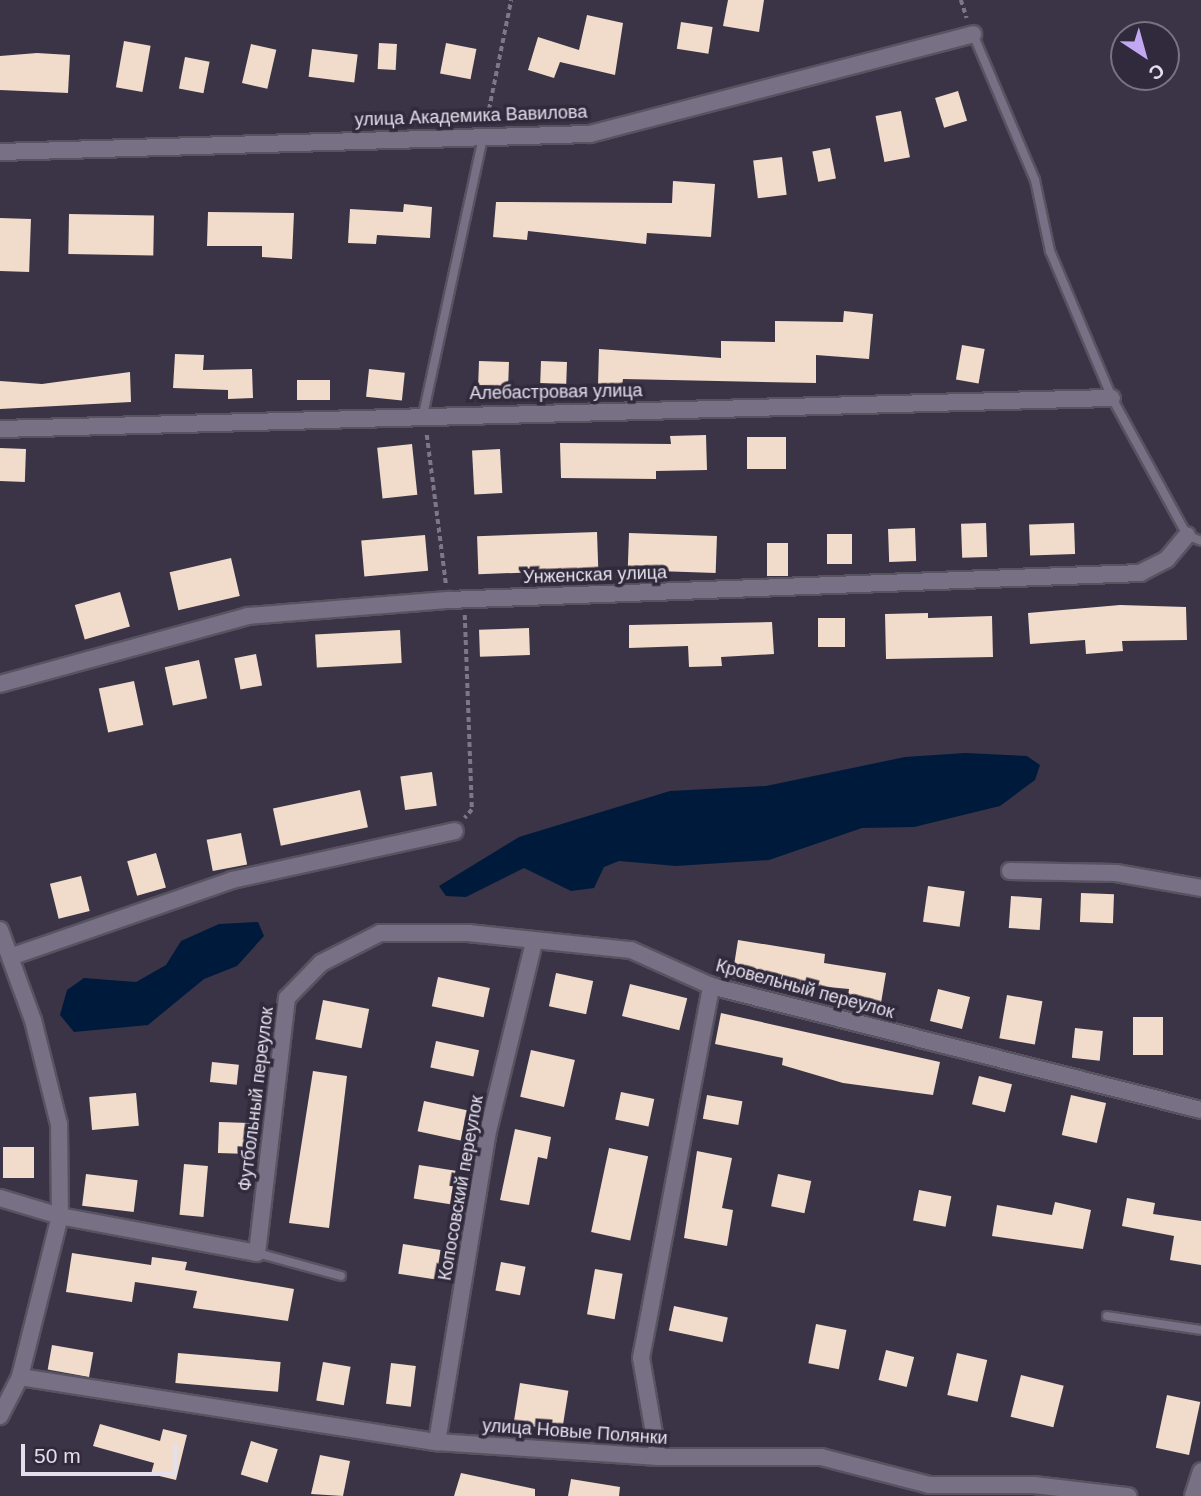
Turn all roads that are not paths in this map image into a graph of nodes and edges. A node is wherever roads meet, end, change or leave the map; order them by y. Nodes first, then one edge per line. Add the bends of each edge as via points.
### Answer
1 (973, 34) joint
2 (483, 134) junction
3 (0, 152) edge
4 (1112, 398) junction
5 (424, 415) junction
6 (0, 429) edge
7 (1194, 538) edge
8 (0, 684) edge
9 (455, 831) road end
10 (1010, 871) dead end
11 (1201, 888) edge
12 (0, 930) edge
13 (534, 942) junction
14 (13, 956) junction
15 (321, 964) joint
16 (711, 986) junction
17 (1201, 1110) edge
18 (0, 1198) edge
19 (60, 1216) junction
20 (257, 1252) junction
21 (341, 1276) dead end
22 (1107, 1316) dead end
23 (1201, 1330) edge
24 (20, 1377) junction
25 (0, 1416) edge
26 (437, 1442) junction
27 (658, 1457) junction
28 (1201, 1471) edge
29 (927, 1490) edge
30 (1128, 1496) edge
31 (1193, 1496) edge

1 - 2 street, улица Академика Вавилова via 590,134
1 - 4 lane via 1035,180 1049,251
2 - 3 street, улица Академика Вавилова
2 - 5 lane
4 - 5 street, Алебастровая улица
4 - 7 lane
5 - 6 street, Алебастровая улица
7 - 8 street, Унженская улица via 1140,573 456,599 248,616
9 - 14 street via 232,880
10 - 11 street via 1116,873
12 - 14 street
13 - 15 street, Кровельный переулок via 468,933 380,933
13 - 16 street, Кровельный переулок via 631,950
13 - 26 street, Копосовский переулок via 488,1135
14 - 19 street via 59,1124
15 - 20 street, Футбольный переулок via 287,998
16 - 17 street, Кровельный переулок
16 - 27 street via 641,1358
18 - 19 street
19 - 20 street
19 - 24 street
20 - 21 lane
22 - 23 lane
24 - 25 street
24 - 26 street, улица Новые Полянки
26 - 27 street, улица Новые Полянки
27 - 29 street, улица Новые Полянки via 821,1457
28 - 31 street
29 - 30 street, улица Новые Полянки via 1034,1485

